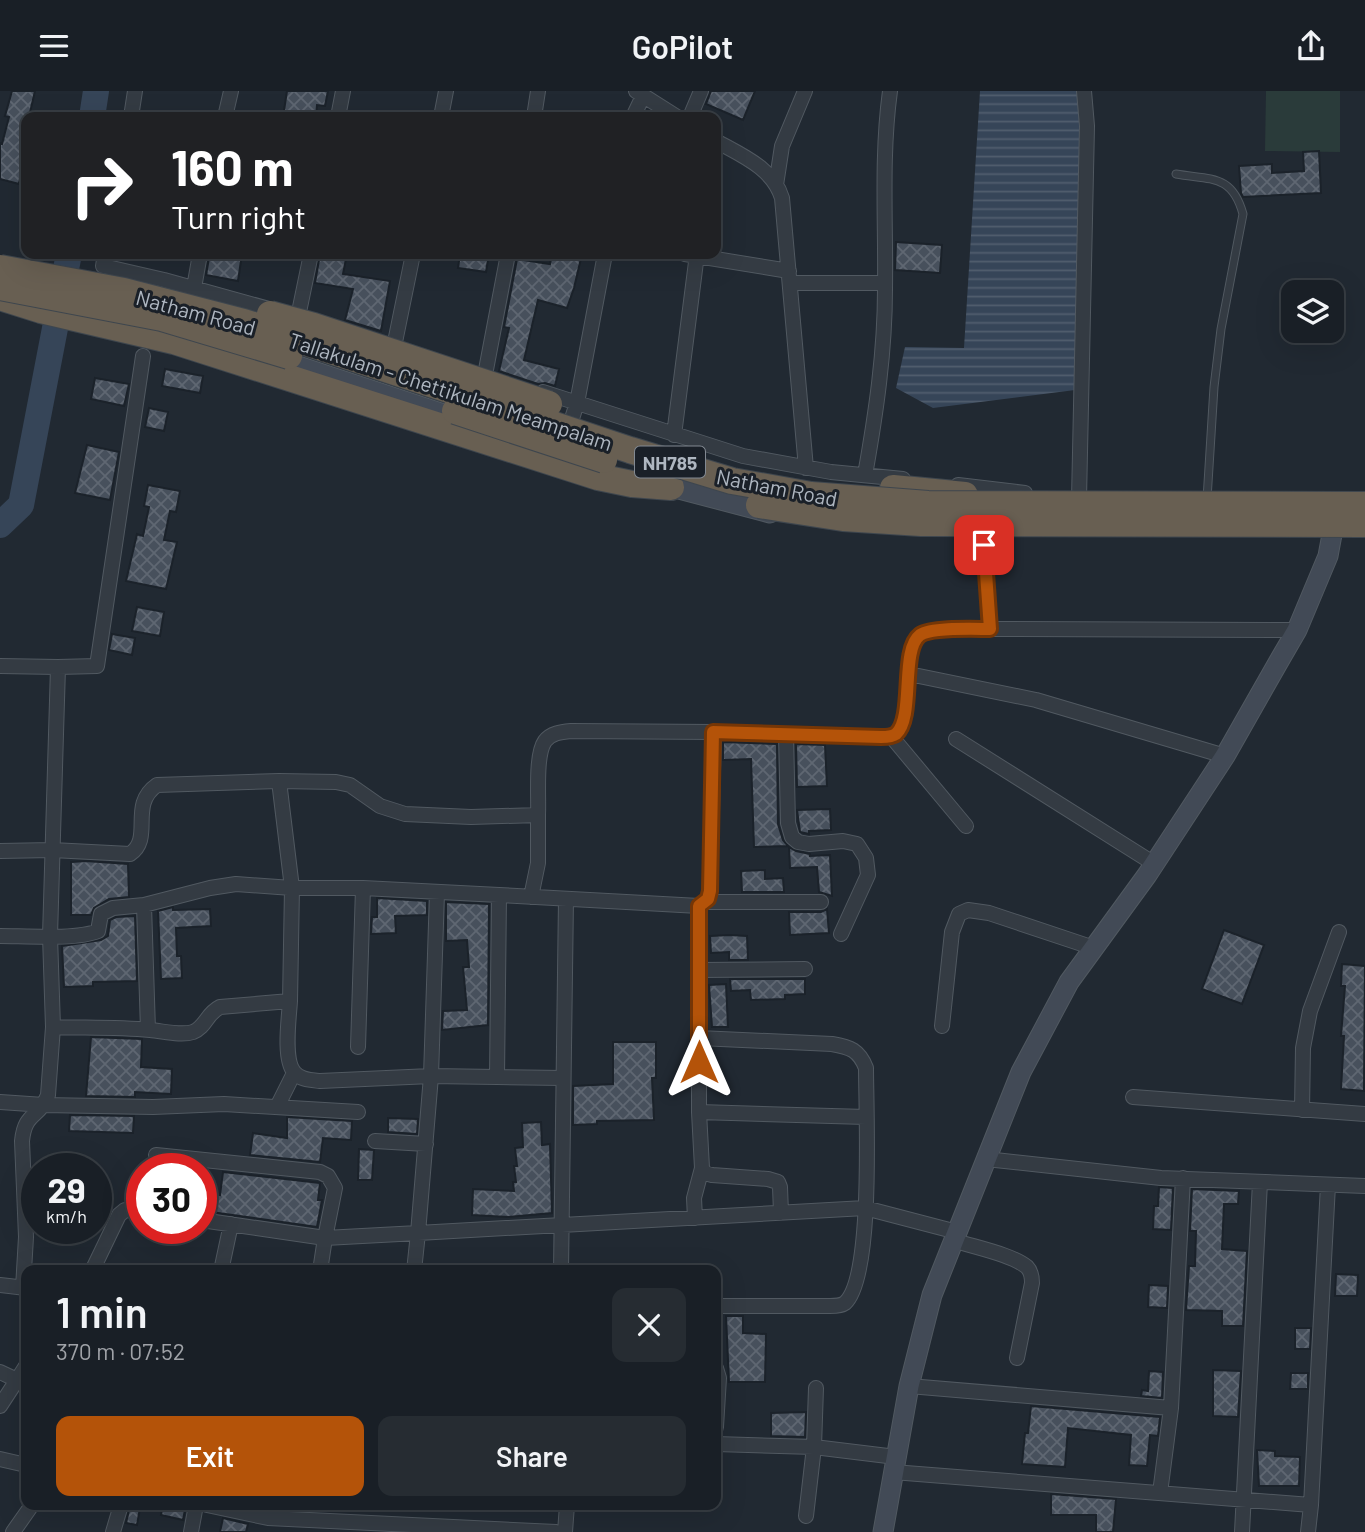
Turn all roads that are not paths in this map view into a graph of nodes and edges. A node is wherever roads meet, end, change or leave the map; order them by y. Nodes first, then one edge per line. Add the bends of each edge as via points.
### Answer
1 (135, 91) edge
2 (230, 91) edge
3 (343, 91) edge
4 (446, 91) edge
5 (538, 91) edge
6 (701, 91) edge
7 (805, 91) edge
8 (890, 91) edge
9 (1084, 91) edge
10 (639, 93) edge
11 (132, 112) edge
12 (226, 112) edge
13 (339, 112) edge
14 (442, 112) edge
15 (535, 112) edge
16 (634, 112) edge
17 (669, 112) edge
18 (692, 112) edge
19 (721, 144) edge
20 (1176, 174) dead end
21 (776, 185) junction
22 (104, 259) edge
23 (199, 259) edge
24 (309, 259) edge
25 (412, 259) edge
26 (507, 259) edge
27 (604, 259) edge
28 (692, 259) edge
29 (714, 259) edge
30 (0, 262) edge
31 (0, 268) edge
32 (790, 277) junction
33 (885, 283) junction
34 (0, 287) edge
35 (0, 295) edge
36 (188, 297) junction
37 (298, 317) junction
38 (394, 347) junction
39 (143, 356) dead end
40 (485, 375) junction
41 (577, 403) junction
42 (571, 423) junction
43 (674, 435) junction
44 (562, 452) junction
45 (806, 468) junction
46 (865, 475) junction
47 (671, 488) junction
48 (995, 499) junction
49 (1075, 499) junction
50 (1207, 499) junction
51 (1333, 499) junction
52 (1365, 499) edge
53 (1365, 505) edge
54 (1365, 524) edge
55 (1365, 529) edge
56 (1333, 530) junction
57 (984, 545) dead end
58 (990, 629) junction
59 (1297, 630) junction
60 (0, 666) edge
61 (58, 667) junction
62 (909, 674) junction
63 (713, 732) junction
64 (786, 734) junction
65 (891, 736) junction
66 (956, 739) dead end
67 (1225, 756) junction
68 (279, 781) junction
69 (538, 815) junction
70 (966, 826) dead end
71 (52, 850) junction
72 (0, 851) edge
73 (1153, 863) junction
74 (292, 888) junction
75 (363, 888) junction
76 (436, 893) junction
77 (499, 895) junction
78 (531, 897) junction
79 (566, 899) junction
80 (821, 902) dead end
81 (702, 904) junction
82 (144, 905) junction
83 (1339, 932) dead end
84 (841, 934) dead end
85 (0, 936) edge
86 (50, 936) junction
87 (1094, 948) junction
88 (805, 969) dead end
89 (699, 970) junction
90 (290, 1001) junction
91 (942, 1026) dead end
92 (52, 1027) junction
93 (148, 1030) junction
94 (699, 1038) junction
95 (358, 1047) dead end
96 (294, 1073) junction
97 (431, 1076) junction
98 (497, 1077) junction
99 (563, 1078) junction
100 (1133, 1097) dead end
101 (0, 1102) edge
102 (44, 1105) junction
103 (276, 1107) junction
104 (1302, 1110) junction
105 (358, 1112) dead end
106 (699, 1112) junction
107 (1365, 1114) edge
108 (866, 1117) junction
109 (375, 1141) dead end
110 (426, 1144) junction
111 (986, 1159) junction
112 (217, 1161) edge
113 (702, 1168) junction
114 (1183, 1178) junction
115 (1260, 1182) junction
116 (1328, 1185) junction
117 (1365, 1186) edge
118 (865, 1208) junction
119 (126, 1210) edge
120 (781, 1213) junction
121 (695, 1218) junction
122 (217, 1222) edge
123 (231, 1224) junction
124 (561, 1225) junction
125 (418, 1233) junction
126 (955, 1236) junction
127 (325, 1238) junction
128 (25, 1265) edge
129 (96, 1265) edge
130 (222, 1265) edge
131 (321, 1265) edge
132 (415, 1265) edge
133 (561, 1265) edge
134 (0, 1285) edge
135 (21, 1288) edge
136 (721, 1306) edge
137 (1017, 1358) dead end
138 (0, 1372) edge
139 (21, 1381) edge
140 (21, 1382) edge
141 (909, 1386) junction
142 (816, 1388) dead end
143 (0, 1406) edge
144 (1171, 1408) junction
145 (721, 1444) edge
146 (814, 1447) junction
147 (0, 1459) edge
148 (21, 1464) edge
149 (894, 1465) junction
150 (1160, 1493) junction
151 (1244, 1500) junction
152 (1311, 1505) junction
153 (28, 1510) edge
154 (120, 1510) edge
155 (195, 1510) edge
156 (567, 1510) edge
157 (273, 1511) edge
158 (806, 1516) dead end
159 (314, 1526) edge
160 (402, 1528) edge
161 (13, 1532) edge
162 (113, 1532) edge
163 (191, 1532) edge
164 (556, 1532) edge
165 (565, 1532) edge
166 (883, 1532) edge
167 (1242, 1532) edge
168 (1308, 1532) edge

1 - 11 street
2 - 12 street
3 - 13 street
4 - 14 street
5 - 15 street
6 - 18 street
7 - 21 street via 782,146
8 - 33 street
9 - 49 street via 1087,126
10 - 16 street
10 - 17 street
19 - 21 street via 753,163
20 - 50 lane via 1223,182 1239,198 1243,213 1215,375
21 - 32 street via 782,198
22 - 36 street via 103,266
23 - 36 street
24 - 37 street
25 - 38 street
26 - 40 street
27 - 41 street
28 - 43 street
29 - 32 street
30 - 42 main road, Natham Road via 221,310
31 - 36 highway, Tallakulam - Chettikulam Meampalam / NH785, bridge via 124,291
32 - 33 street
32 - 45 street
33 - 46 street via 880,383
34 - 54 highway, Tallakulam - Chettikulam Meampalam / NH785, bridge via 198,328 685,485 776,509 921,523
35 - 44 main road, Natham Road via 119,315 214,339
35 - 47 highway via 41,310 174,341 567,468 616,481
36 - 37 street
36 - 48 highway, bridge via 314,326 715,458 810,479
36 - 53 highway, Tallakulam - Chettikulam Meampalam / NH785, bridge via 244,322 697,470 787,492 928,504
37 - 38 street
38 - 40 street
39 - 61 street via 97,666
40 - 41 street
41 - 42 street
41 - 43 street
42 - 44 street
42 - 48 main road, Natham Road via 713,469 774,482 888,496
43 - 45 street via 743,456
44 - 47 main road, Natham Road
45 - 46 street
46 - 49 street
47 - 56 main road, Natham Road via 766,512 884,526
48 - 49 main road, Natham Road
49 - 50 main road, Natham Road
50 - 51 main road, Natham Road
51 - 52 main road, Natham Road
51 - 56 main road
55 - 56 main road, Natham Road
56 - 59 main road via 1328,556
57 - 58 street
58 - 59 street
58 - 62 street via 920,635 911,654
59 - 67 main road
60 - 61 street
61 - 71 street
62 - 65 street via 904,720
62 - 67 street via 1036,700
63 - 64 street
63 - 69 street via 555,733 545,740 540,754
63 - 81 street via 710,891
64 - 65 street
64 - 84 street via 792,837 809,844 857,844 866,858 868,875
65 - 70 street
66 - 73 street
67 - 73 main road
68 - 69 street via 350,785 380,806 405,814
68 - 71 street via 158,785 146,793 140,840 130,854
68 - 74 street
69 - 78 street via 539,853
71 - 72 street
71 - 86 street
73 - 87 main road
74 - 75 street
74 - 82 street via 236,884
74 - 90 street
75 - 76 street
75 - 95 street
76 - 77 street
76 - 97 street
77 - 78 street
77 - 98 street
78 - 79 street
79 - 81 street
79 - 99 street
80 - 81 street
81 - 89 street
82 - 86 street via 101,914 98,931 91,934
82 - 93 street
83 - 104 street via 1310,1011 1303,1048
85 - 86 street
86 - 92 street
87 - 91 street via 977,910 959,914 952,932
87 - 111 main road via 1069,982 1020,1072
88 - 89 street
89 - 94 street
90 - 93 street via 220,1007 204,1025 187,1033
90 - 96 street via 288,1050
92 - 93 street
92 - 102 street
94 - 106 street
94 - 108 street via 852,1048 866,1068
96 - 97 street via 320,1081
96 - 103 street
97 - 98 street
97 - 110 street
98 - 99 street
99 - 124 street
100 - 104 street
101 - 102 street
102 - 103 street
102 - 128 street via 28,1119 22,1141
103 - 105 street
104 - 107 street
106 - 108 street
106 - 113 street
108 - 118 street
109 - 110 street
110 - 125 street
111 - 114 street
111 - 126 main road
112 - 127 street via 328,1176 335,1188
113 - 120 street via 712,1175 778,1182
113 - 121 street via 694,1198
114 - 115 street
114 - 144 street
115 - 116 street
115 - 151 street
116 - 117 street
116 - 152 street
118 - 120 street
118 - 126 street
118 - 136 street via 862,1259 844,1304
119 - 129 street via 119,1215
120 - 121 street
121 - 124 street
122 - 123 street
123 - 127 street
123 - 130 street
124 - 125 street
124 - 133 street
125 - 127 street
125 - 132 street
126 - 137 street via 1026,1267 1032,1274
126 - 141 main road via 932,1294
127 - 131 street
134 - 135 street
138 - 139 street
140 - 143 street
141 - 144 street
141 - 149 main road
142 - 146 street
144 - 150 street
145 - 146 street
146 - 149 street
146 - 158 street
147 - 148 street
149 - 150 street
149 - 166 main road
150 - 151 street
151 - 152 street
151 - 167 street
152 - 168 street
153 - 161 street
154 - 162 street
155 - 163 street
156 - 165 street
157 - 159 street
159 - 160 street
160 - 164 street

